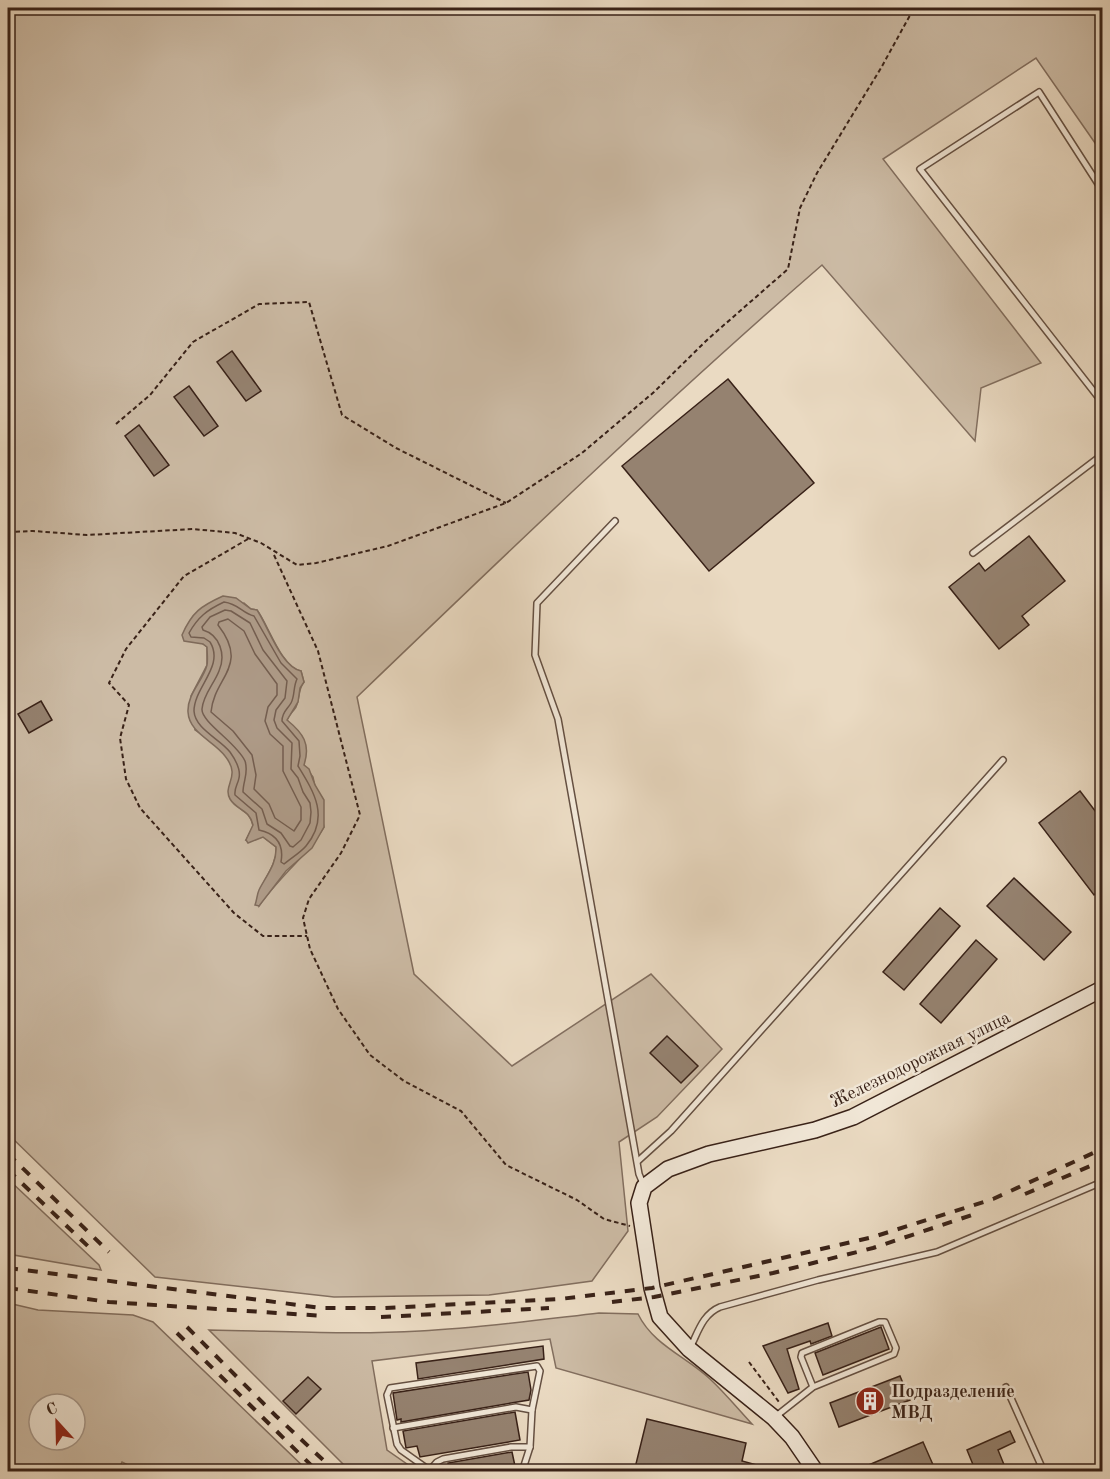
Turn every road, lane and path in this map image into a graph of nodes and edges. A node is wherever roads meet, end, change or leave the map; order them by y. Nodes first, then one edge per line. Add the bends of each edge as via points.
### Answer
1 (914, 8) edge
2 (1102, 190) edge
3 (1102, 402) edge
4 (116, 424) dead end
5 (1102, 455) edge
6 (506, 503) junction
7 (615, 521) dead end
8 (8, 532) edge
9 (250, 538) junction
10 (273, 552) junction
11 (973, 553) dead end
12 (1003, 760) dead end
13 (307, 936) junction
14 (1102, 989) edge
15 (638, 1161) junction
16 (1102, 1182) edge
17 (644, 1187) junction
18 (644, 1230) junction
19 (689, 1349) junction
20 (813, 1387) junction
21 (1006, 1387) dead end
22 (532, 1410) junction
23 (774, 1418) junction
24 (393, 1428) junction
25 (530, 1447) junction
26 (431, 1471) edge
27 (522, 1472) edge
28 (816, 1472) edge
29 (1044, 1472) edge

1 - 6 path via 800,208 788,269 582,453
2 - 3 lane via 1039,92 920,169
4 - 6 path via 150,395 193,342 259,304 309,302 342,414 396,448
5 - 11 lane
6 - 10 path via 388,546 316,563 297,565
7 - 15 lane via 537,603 535,656 558,718
8 - 9 path via 87,536 193,529 235,532
9 - 10 path
9 - 13 path via 184,576 126,650 109,683 129,705 120,738 126,779 140,808 234,913 262,936
10 - 13 path via 318,651 360,815 341,853 309,898 303,918
12 - 15 lane via 671,1131
13 - 18 path via 338,1009 370,1055 404,1081 462,1110 506,1164 578,1200 604,1219
14 - 17 street, Железнодорожная улица via 853,1117 815,1130 709,1154 668,1169
15 - 17 lane
16 - 19 lane via 937,1252 715,1309 704,1319
17 - 18 street via 639,1203
18 - 19 street via 656,1306 665,1324
19 - 23 street
20 - 20 lane via 895,1353 885,1322 802,1353
20 - 23 lane
21 - 29 lane
22 - 24 lane via 516,1407
22 - 24 lane via 540,1371 534,1365 391,1387 387,1395
22 - 25 lane
23 - 28 street
24 - 26 lane via 401,1450
25 - 26 lane via 443,1459
25 - 27 lane

